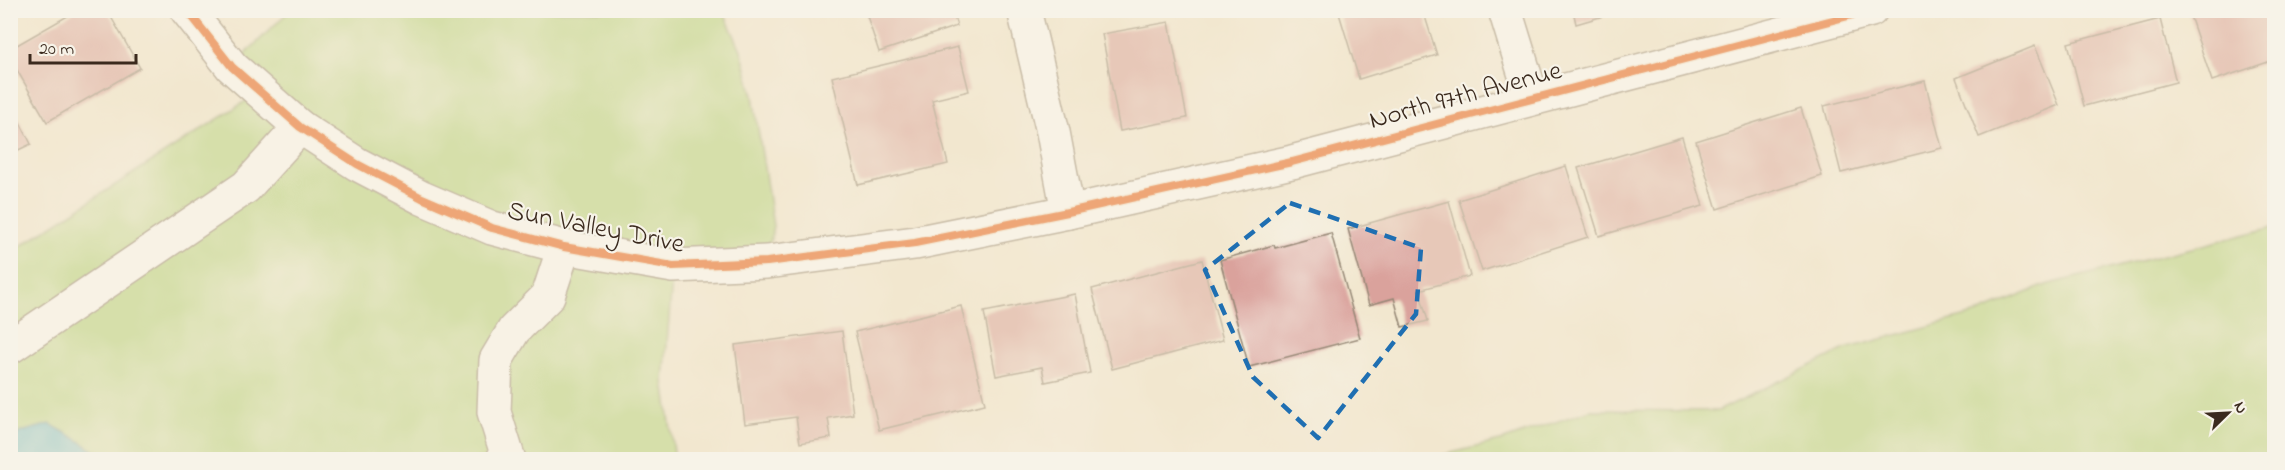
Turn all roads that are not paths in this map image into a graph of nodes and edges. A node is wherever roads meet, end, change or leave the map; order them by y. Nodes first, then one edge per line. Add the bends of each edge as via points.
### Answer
1 (187, 10) edge
2 (1024, 10) edge
3 (1505, 10) edge
4 (1871, 10) edge
5 (1532, 98) junction
6 (300, 127) junction
7 (1068, 212) junction
8 (564, 247) junction
9 (10, 347) edge
10 (509, 459) edge

1 - 6 street, Sun Valley Drive via 232,67
2 - 7 street
3 - 5 street
4 - 5 street, North 97th Avenue
5 - 7 street, North 97th Avenue via 1292,162
6 - 8 street, Sun Valley Drive via 357,164 422,198 492,228
6 - 9 street via 246,188
7 - 8 street, Sun Valley Drive via 915,243 767,262 674,266
8 - 10 street via 548,296 514,330 496,360 494,412

